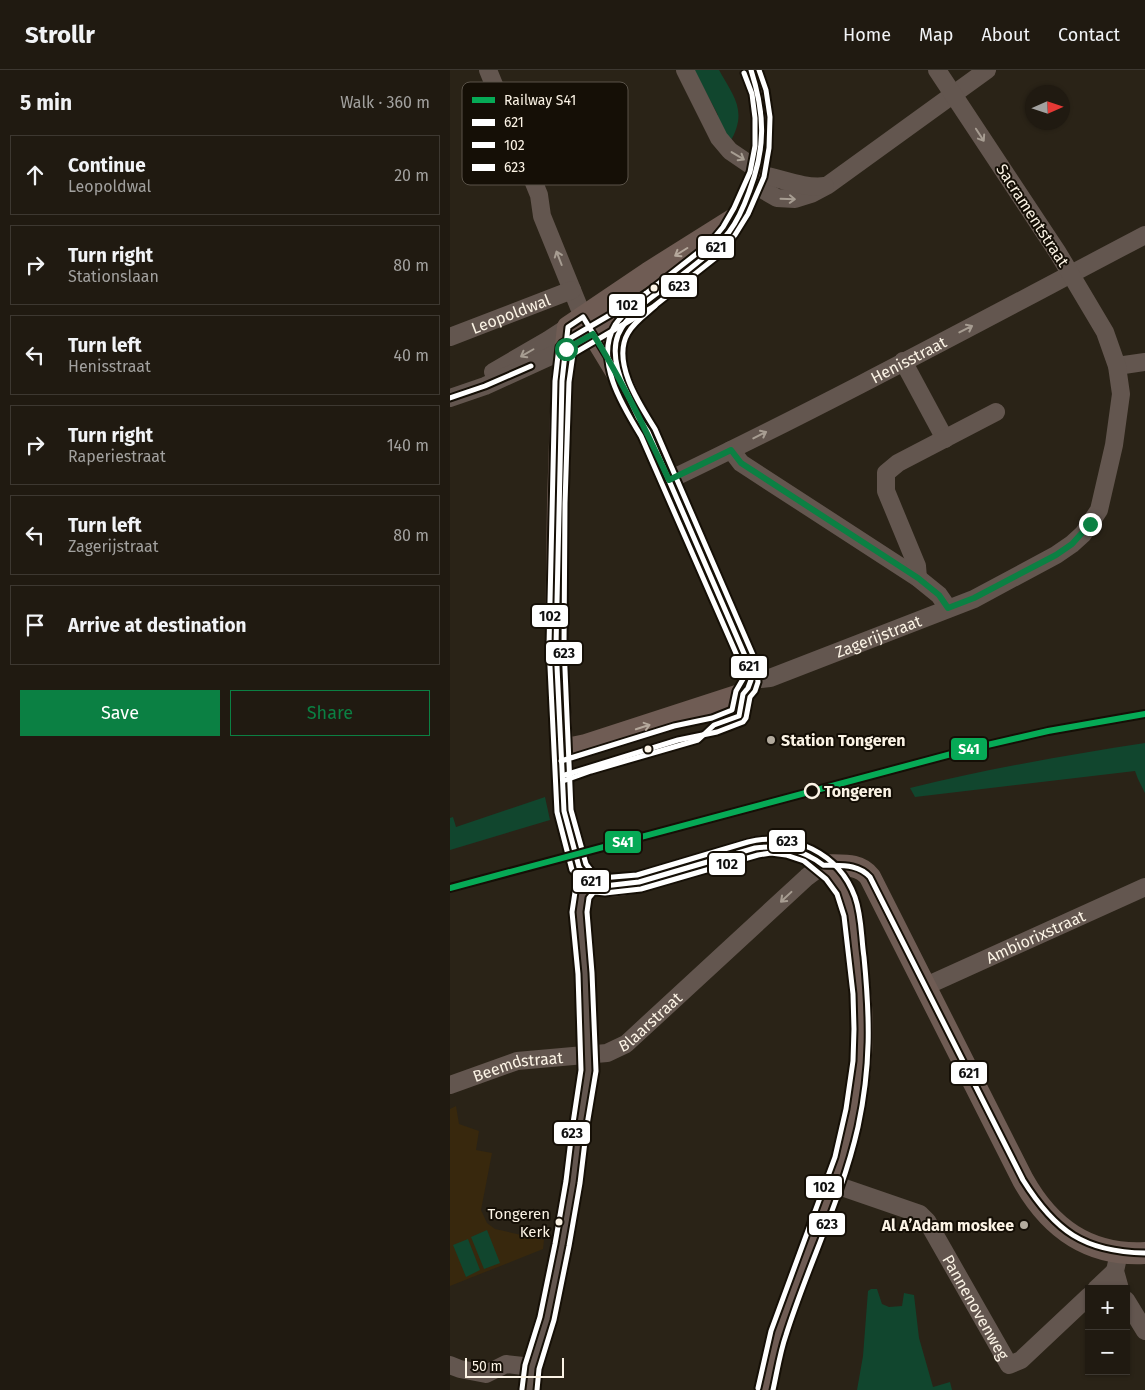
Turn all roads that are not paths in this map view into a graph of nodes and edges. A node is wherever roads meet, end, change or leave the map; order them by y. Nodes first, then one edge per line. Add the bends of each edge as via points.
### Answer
1 (488, 70) edge
2 (685, 70) edge
3 (751, 70) edge
4 (937, 70) edge
5 (988, 70) edge
6 (493, 82) edge
7 (953, 94) junction
8 (757, 174) junction
9 (535, 185) edge
10 (737, 217) junction
11 (1145, 235) edge
12 (1071, 273) junction
13 (572, 290) junction
14 (648, 301) junction
15 (581, 326) junction
16 (450, 336) edge
17 (566, 349) junction
18 (904, 361) junction
19 (1145, 362) edge
20 (531, 366) junction
21 (1117, 366) junction
22 (620, 378) junction
23 (562, 381) junction
24 (457, 395) edge
25 (996, 412) dead end
26 (945, 439) junction
27 (731, 450) junction
28 (669, 480) junction
29 (918, 578) junction
30 (948, 608) junction
31 (751, 680) junction
32 (562, 750) junction
33 (564, 811) tunnel mouth
34 (823, 865) junction
35 (586, 875) joint
36 (1145, 887) edge
37 (926, 986) junction
38 (588, 1056) junction
39 (450, 1085) edge
40 (833, 1184) junction
41 (1145, 1253) edge
42 (1117, 1262) junction
43 (1099, 1285) edge
44 (1120, 1285) edge
45 (1085, 1300) edge
46 (1130, 1307) edge
47 (1145, 1331) edge
48 (450, 1365) edge
49 (532, 1367) junction
50 (529, 1390) edge
51 (765, 1390) edge

6 -> 1 street
2 -> 8 street via 719,138
3 - 8 main road via 763,118
4 - 7 street, Sacramentstraat
5 - 7 street
7 - 8 street via 811,194 794,199 777,198 765,192
7 -> 12 street, Sacramentstraat
8 - 10 main road
13 -> 9 street via 542,216
10 - 14 main road via 714,249
10 -> 15 main road via 648,273
11 - 12 street, Henisstraat
18 -> 12 street, Henisstraat
12 - 21 street, Sacramentstraat via 1105,332
13 - 15 street
13 - 16 street, Leopoldwal
14 - 15 main road via 618,318
14 - 22 main road via 627,321 618,335 616,359
15 - 17 main road, Leopoldwal
15 - 22 main road
15 -> 24 street, Leopoldwal via 548,340
17 - 20 street, Leopoldwal
17 - 23 main road
18 - 26 street
27 -> 18 street, Henisstraat
19 - 21 street
20 - 23 street via 554,371
20 - 24 street, Leopoldwal
21 - 30 street, Zagerijstraat via 1121,394 1118,420 1099,510 1090,524 1072,544 1056,555
22 - 28 main road
23 - 32 main road via 556,646
25 - 26 street
26 - 29 street via 898,463 886,473 886,491 917,566
27 - 28 street, Henisstraat
27 - 29 street via 741,463
28 - 31 main road via 749,665
29 - 30 street via 939,595
30 - 31 street, Zagerijstraat via 770,678
32 -> 31 main road via 586,746 743,694
32 - 33 main road
34 - 35 main road via 802,851 769,846 639,882 604,886
34 - 37 main road via 852,866 866,871
34 -> 38 street, Blaarstraat via 626,1044 607,1053
34 - 40 main road via 836,878 850,908 862,1027 857,1095
35 - 38 street via 579,912
36 - 37 street, Ambiorixstraat
37 - 42 main road via 1023,1180 1041,1208 1062,1230
38 - 39 street, Beemdstraat via 516,1061
38 - 49 street via 589,1070 564,1236 547,1319
40 - 45 street, Pannenovenweg via 924,1218 1009,1365 1021,1360
40 - 51 main road via 778,1334
41 - 42 main road
42 - 43 street
42 - 44 street
46 - 47 street
48 - 49 street via 486,1374 506,1364
49 - 50 street

